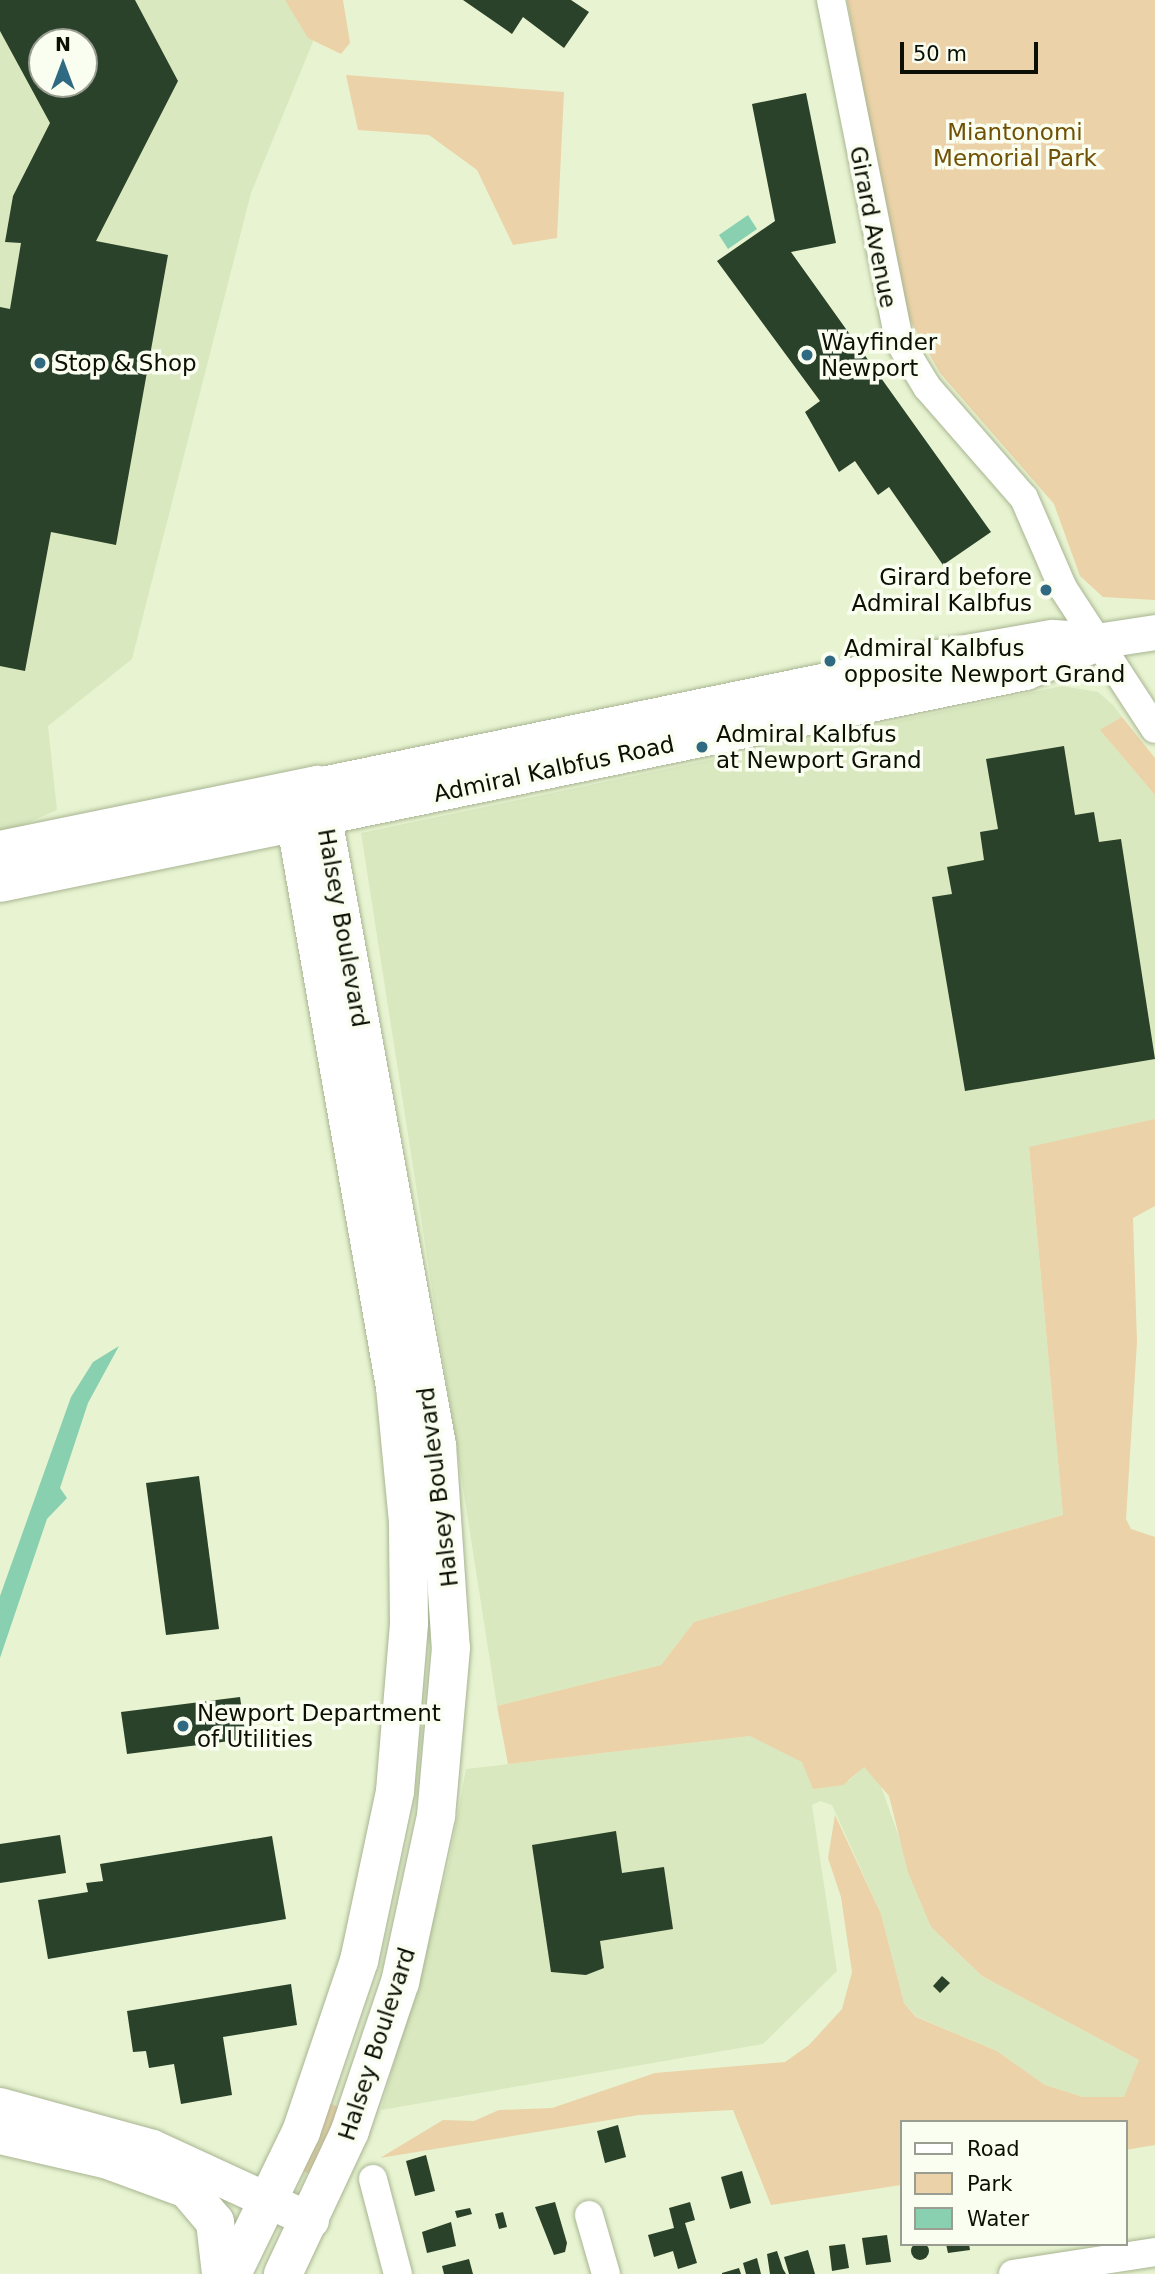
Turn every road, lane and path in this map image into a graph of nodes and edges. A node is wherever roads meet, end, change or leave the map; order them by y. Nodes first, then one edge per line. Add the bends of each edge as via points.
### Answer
1 (831, 0) edge
2 (1155, 632) edge
3 (1103, 640) junction
4 (1155, 729) edge
5 (306, 804) junction
6 (0, 850) edge
7 (0, 883) edge
8 (0, 2105) edge
9 (0, 2135) edge
10 (373, 2179) dead end
11 (272, 2200) junction
12 (589, 2215) dead end
13 (311, 2220) junction
14 (1155, 2252) edge
15 (220, 2274) edge
16 (232, 2274) edge
17 (283, 2274) edge
18 (398, 2274) edge
19 (606, 2274) edge
20 (1013, 2274) edge

1 - 3 street, Girard Avenue via 885,294 899,341 927,387 1024,498 1063,588
2 - 3 main road, Admiral Kalbfus Road
3 - 4 street, Girard Avenue
3 - 5 main road, Admiral Kalbfus Road via 1026,672
5 - 6 highway, Admiral Kalbfus Road
5 - 7 highway, Admiral Kalbfus Road
5 - 11 highway, Halsey Boulevard via 395,1387 406,1488 409,1623 395,1791 369,1924 326,2067
5 - 13 highway, Halsey Boulevard via 437,1446 451,1648 441,1783 409,1948 372,2071
8 - 11 main road via 118,2135
9 - 15 highway via 105,2159 187,2189 215,2222
10 - 18 street
11 - 13 main road
11 - 16 highway, Halsey Boulevard
12 - 19 street
13 - 17 highway, Halsey Boulevard
14 - 20 street

